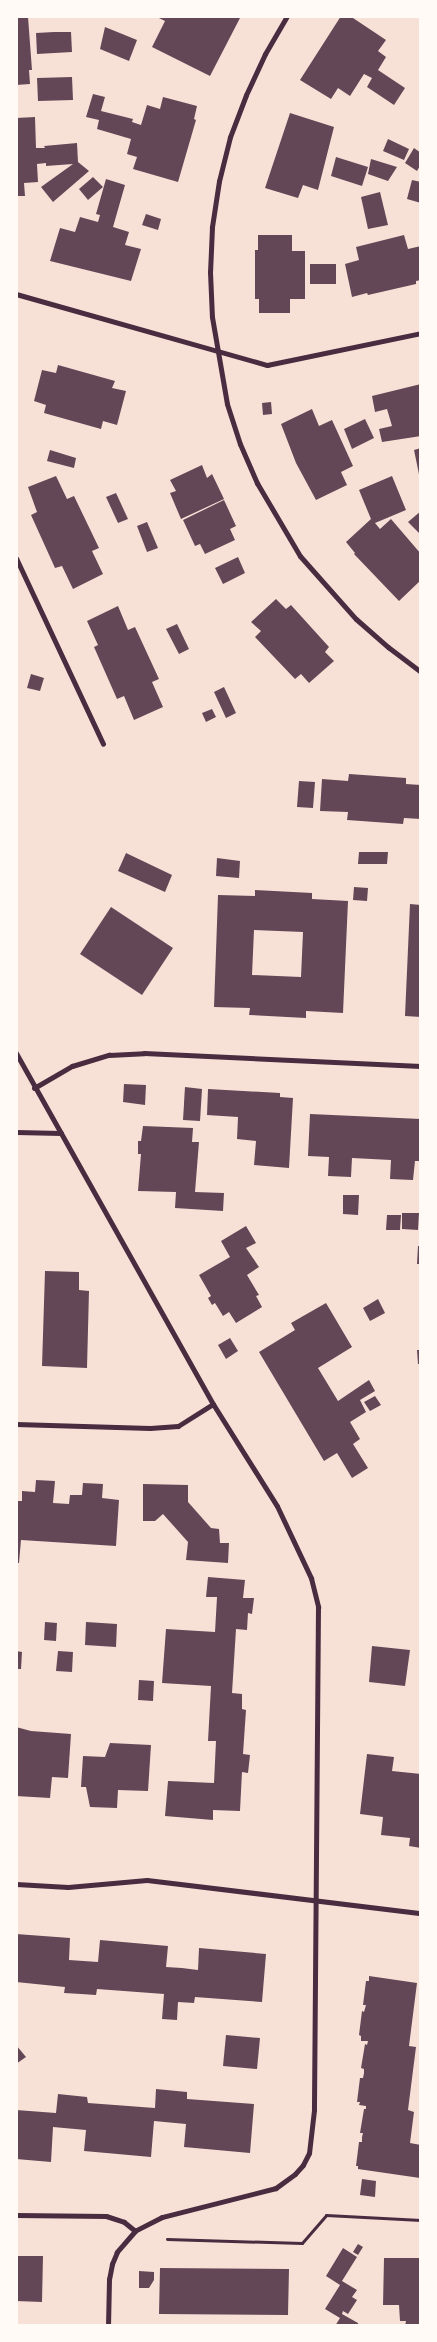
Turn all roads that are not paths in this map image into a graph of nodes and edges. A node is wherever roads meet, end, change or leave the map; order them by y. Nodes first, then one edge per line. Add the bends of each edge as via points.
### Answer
1 (287, 16) edge
2 (16, 294) edge
3 (421, 333) edge
4 (217, 351) junction
5 (16, 558) edge
6 (421, 672) edge
7 (103, 744) dead end
8 (16, 1053) edge
9 (421, 1066) edge
10 (34, 1088) junction
11 (16, 1132) edge
12 (61, 1133) junction
13 (213, 1404) junction
14 (16, 1424) edge
15 (16, 1884) edge
16 (314, 1898) junction
17 (421, 1913) edge
18 (16, 2215) edge
19 (135, 2231) junction
20 (108, 2326) edge

1 - 4 street via 246,95 219,181 212,226 210,272
2 - 4 street
3 - 4 street via 268,365
4 - 6 street via 227,404 240,444 277,520 300,556 333,595 388,647
5 - 7 street
8 - 10 street
9 - 10 street via 144,1053 109,1055 72,1066
10 - 12 street
11 - 12 street
12 - 13 street
13 - 14 street via 178,1426
13 - 16 street via 277,1506 311,1578 318,1607
15 - 16 street via 68,1887 147,1880
16 - 17 street
16 - 19 street via 314,2110 304,2165 276,2188 162,2217
18 - 19 street via 106,2216 124,2222
19 - 20 street via 117,2252 112,2264

